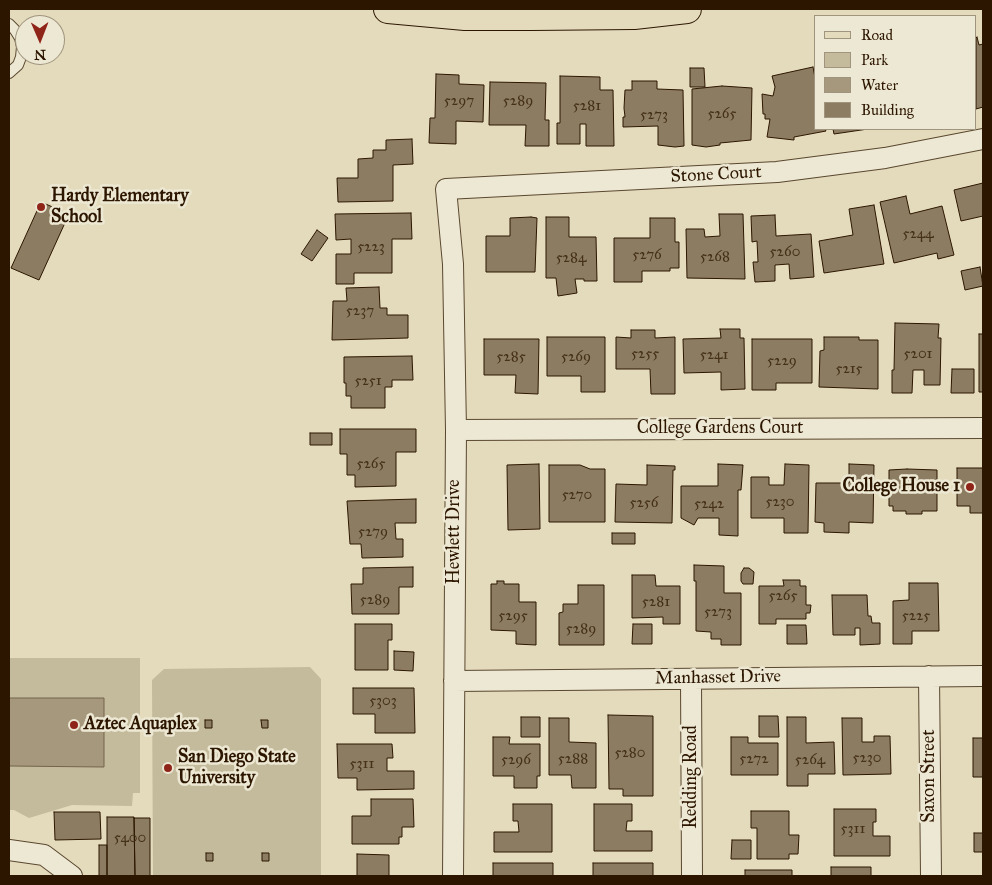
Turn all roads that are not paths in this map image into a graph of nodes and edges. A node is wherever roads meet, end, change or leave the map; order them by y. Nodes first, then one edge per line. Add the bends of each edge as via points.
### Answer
1 (388, 9) edge
2 (687, 9) edge
3 (9, 24) edge
4 (9, 74) edge
5 (983, 139) edge
6 (446, 189) joint
7 (983, 428) edge
8 (456, 430) junction
9 (929, 676) junction
10 (983, 676) edge
11 (691, 679) junction
12 (454, 681) junction
13 (9, 850) edge
14 (72, 876) edge
15 (454, 876) edge
16 (692, 876) edge
17 (931, 876) edge

1 - 2 main road via 466,16 634,15
3 - 4 lane via 20,38 22,56
5 - 6 street, Stone Court via 886,158 777,172
6 - 8 street, Hewlett Drive via 453,264
7 - 8 street, College Gardens Court
8 - 12 street, Hewlett Drive
9 - 10 street, Manhasset Drive
9 - 11 street, Manhasset Drive
9 - 17 street, Saxon Street
11 - 12 street, Manhasset Drive
11 - 16 street, Redding Road
12 - 15 street, Hewlett Drive
13 - 14 street via 44,855

